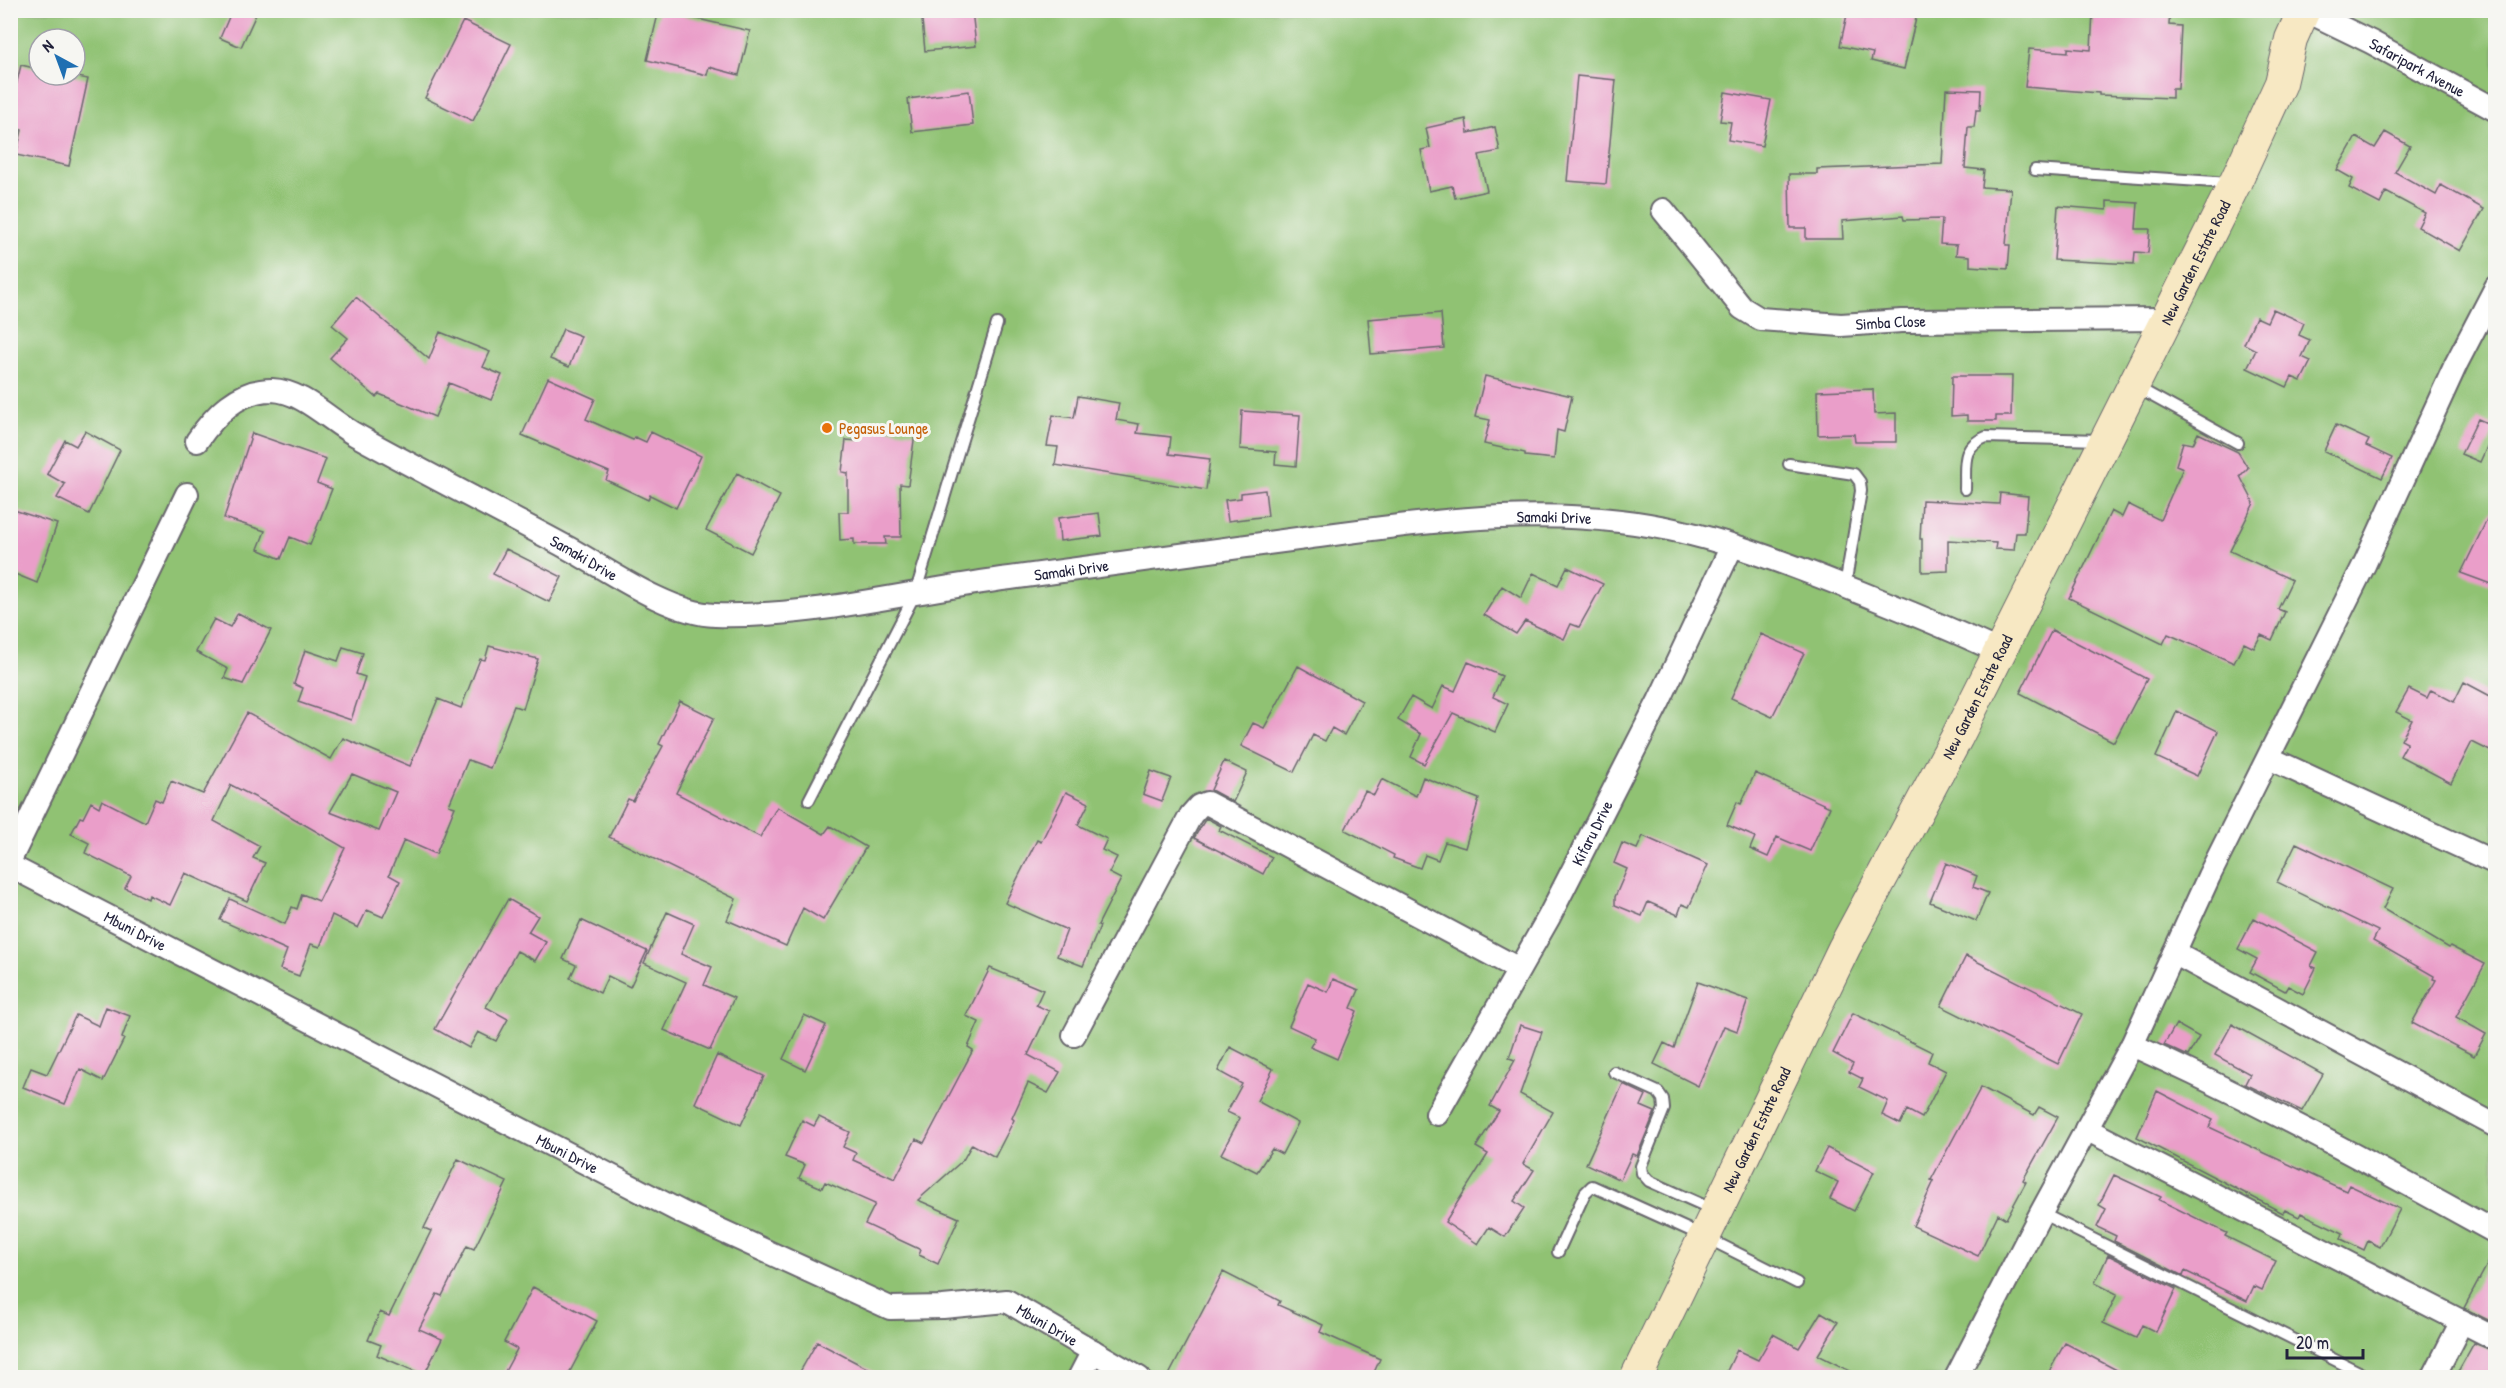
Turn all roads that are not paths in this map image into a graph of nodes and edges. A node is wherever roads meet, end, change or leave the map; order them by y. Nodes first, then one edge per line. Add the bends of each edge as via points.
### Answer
1 (2305, 10) edge
2 (2496, 110) edge
3 (2035, 170) dead end
4 (2235, 183) junction
5 (1663, 210) dead end
6 (2496, 287) edge
7 (2167, 319) junction
8 (997, 324) dead end
9 (2133, 385) junction
10 (2105, 440) junction
11 (197, 441) dead end
12 (2238, 443) dead end
13 (1790, 464) dead end
14 (1965, 489) dead end
15 (187, 494) dead end
16 (1732, 546) junction
17 (1845, 586) junction
18 (915, 594) junction
19 (2000, 652) junction
20 (2269, 758) junction
21 (808, 800) dead end
22 (10, 860) edge
23 (2496, 863) edge
24 (10, 866) edge
25 (2174, 953) junction
26 (1519, 969) junction
27 (1074, 1035) dead end
28 (2132, 1045) junction
29 (1614, 1072) dead end
30 (1437, 1114) dead end
31 (2496, 1126) edge
32 (2086, 1129) junction
33 (2041, 1213) junction
34 (1711, 1224) junction
35 (2493, 1231) dead end
36 (1557, 1252) dead end
37 (1797, 1283) dead end
38 (2462, 1321) junction
39 (2496, 1339) edge
40 (1094, 1351) junction
41 (1079, 1377) edge
42 (1139, 1377) edge
43 (1635, 1377) edge
44 (1956, 1377) edge
45 (2371, 1377) edge
46 (2433, 1377) edge

1 - 2 street, Safaripark Avenue
1 - 4 street, New Garden Estate Road via 2291,39 2281,83
3 - 4 lane
4 - 7 street, New Garden Estate Road
5 - 7 street, Simba Close via 1742,308 1760,319 1841,325
6 - 20 street
7 - 9 street, New Garden Estate Road
8 - 18 lane
9 - 10 street, New Garden Estate Road
9 - 12 lane
10 - 14 lane via 1986,437 1976,441 1966,454
10 - 19 street, New Garden Estate Road
11 - 18 street, Samaki Drive via 212,419 231,403 248,394 283,391 397,458 680,608 713,615 755,614
13 - 17 lane via 1854,474 1860,482
15 - 22 street
16 - 17 street, Samaki Drive
16 - 18 street, Samaki Drive via 1662,527 1583,517 1444,521 1007,578
16 - 26 street, Kifaru Drive via 1659,701
17 - 19 street, Samaki Drive
18 - 21 lane
19 - 34 street, New Garden Estate Road via 1844,948
20 - 23 street
20 - 25 street
24 - 40 street, Mbuni Drive via 682,1213 890,1308 1007,1301
25 - 28 street
25 - 31 street
26 - 27 street via 1207,803 1191,815
26 - 30 street, Kifaru Drive
28 - 32 street
28 - 35 street via 2229,1089
29 - 34 lane via 1658,1092 1663,1099 1664,1109 1641,1166 1642,1173
32 - 33 street
32 - 38 street
33 - 44 street
33 - 45 lane
34 - 36 lane via 1592,1186
34 - 37 lane
34 - 43 street, New Garden Estate Road
38 - 39 street
38 - 46 street
40 - 41 street
40 - 42 street, Mbuni Drive

